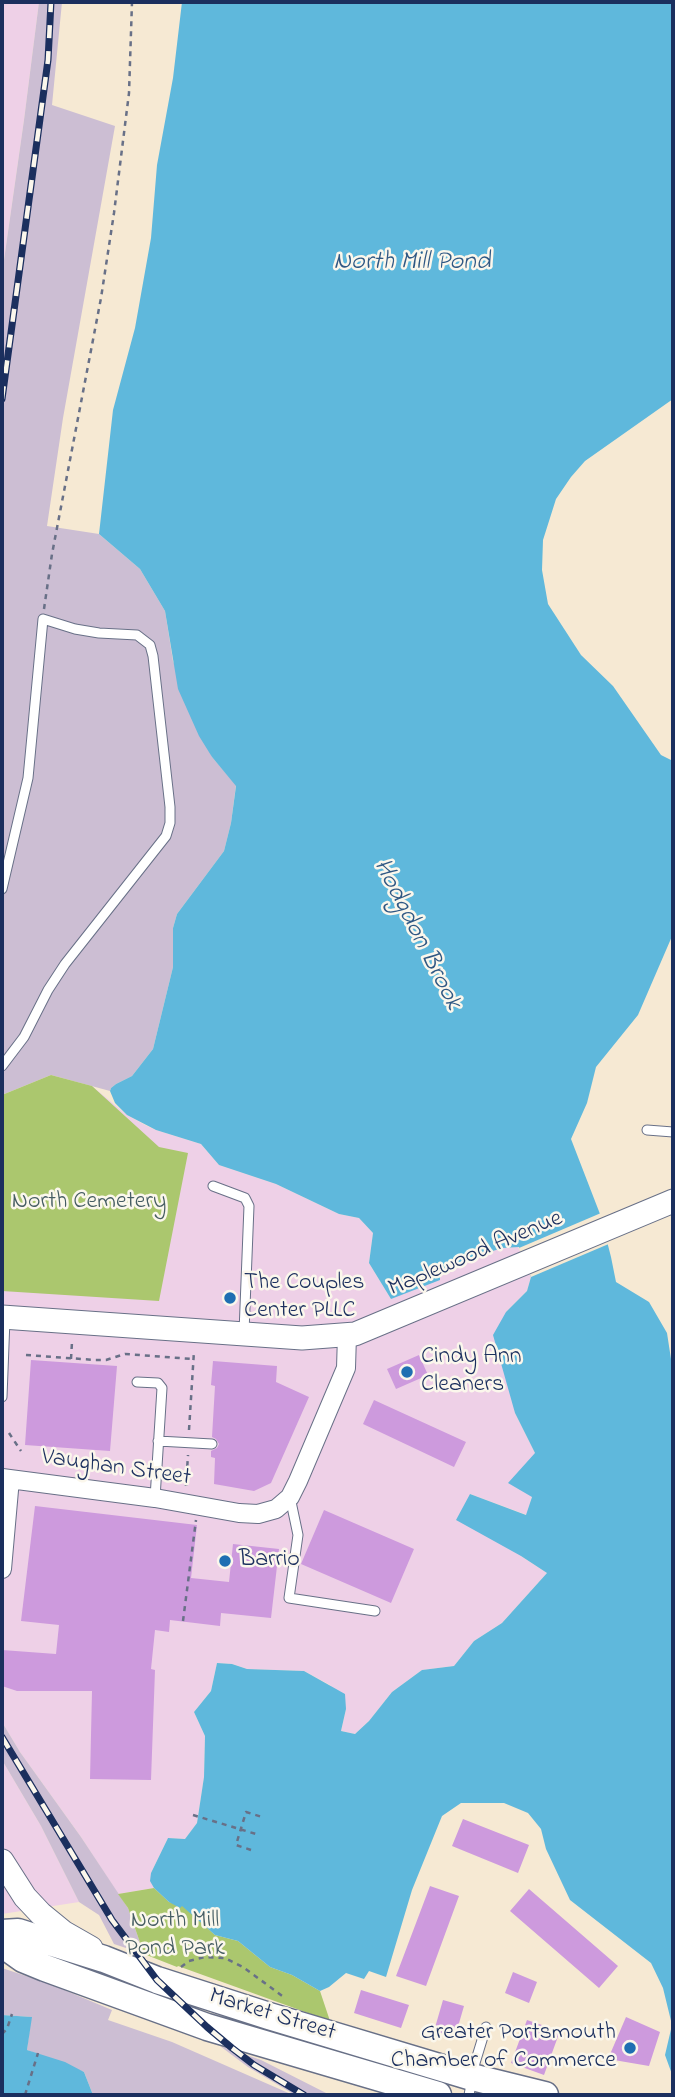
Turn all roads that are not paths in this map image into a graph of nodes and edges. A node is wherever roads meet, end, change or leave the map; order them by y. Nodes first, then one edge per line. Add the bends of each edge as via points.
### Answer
1 (2, 889) edge
2 (2, 1066) edge
3 (647, 1129) dead end
4 (673, 1132) edge
5 (213, 1186) dead end
6 (673, 1201) edge
7 (4, 1317) edge
8 (244, 1334) junction
9 (347, 1335) junction
10 (2, 1372) edge
11 (137, 1382) dead end
12 (2, 1397) edge
13 (158, 1441) junction
14 (212, 1444) dead end
15 (6, 1478) edge
16 (155, 1497) junction
17 (290, 1497) junction
18 (2, 1569) edge
19 (375, 1611) dead end
20 (2, 1861) edge
21 (2, 1933) edge
22 (2, 1944) edge
23 (104, 1959) junction
24 (486, 2027) dead end
25 (471, 2086) edge
26 (438, 2095) edge
27 (545, 2095) edge

1 - 2 lane via 28,778 43,619 87,631 137,635 150,645 153,656 170,823 166,836 65,964
3 - 4 lane
5 - 8 lane via 245,1198 250,1206
6 - 9 street, Maplewood Avenue
7 - 8 street, Maplewood Avenue
7 - 10 lane
8 - 9 street, Maplewood Avenue
9 - 17 street via 346,1368
10 - 12 lane
11 - 13 lane via 158,1383 162,1388
13 - 14 lane
13 - 16 lane
15 - 16 street, Vaughan Street
15 - 18 street
16 - 17 street, Vaughan Street via 258,1514 276,1509
17 - 19 lane via 298,1535 289,1598
20 - 23 street via 41,1914
21 - 23 main road, Market Street via 18,1932
22 - 26 main road, Market Street via 34,1963 207,2027
23 - 25 main road, Market Street
24 - 25 lane
25 - 27 main road, Market Street

